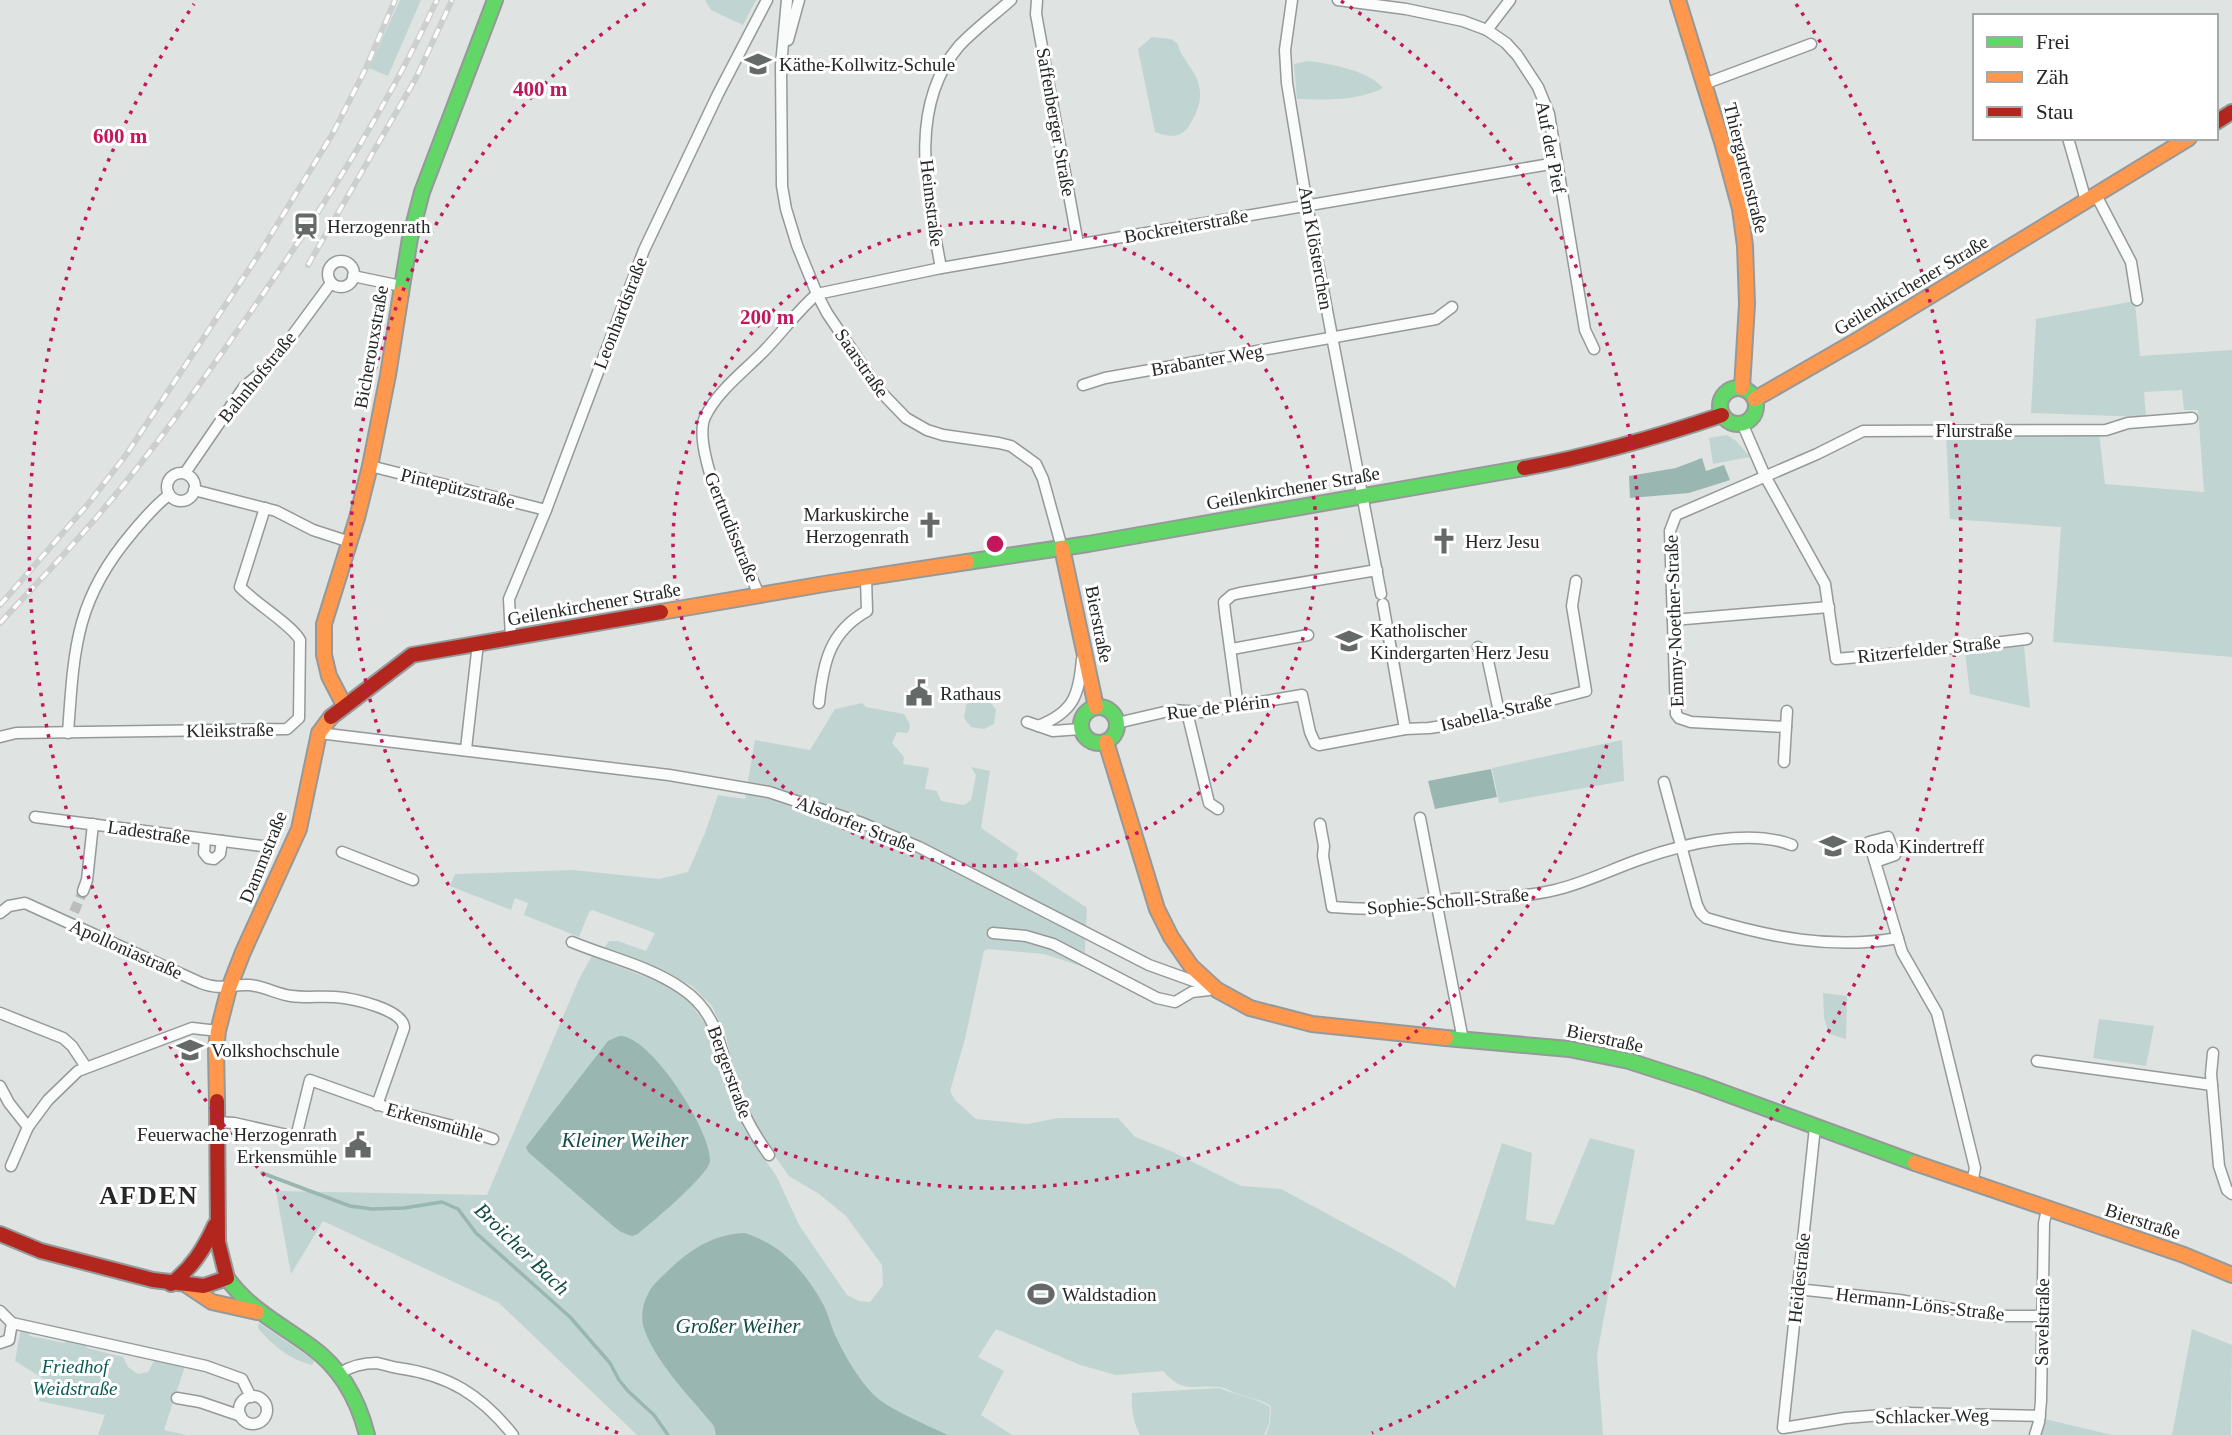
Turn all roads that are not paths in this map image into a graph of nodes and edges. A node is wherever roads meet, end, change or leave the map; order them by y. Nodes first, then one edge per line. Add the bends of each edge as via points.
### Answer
1 (495, 0) edge
2 (767, 0) edge
3 (787, 0) edge
4 (799, 0) edge
5 (1011, 0) edge
6 (1037, 0) edge
7 (1292, 0) edge
8 (1338, 0) edge
9 (1510, 0) edge
10 (1678, 0) edge
11 (1408, 5) edge
12 (1488, 30) junction
13 (1811, 44) dead end
14 (781, 65) junction
15 (1704, 84) junction
16 (2069, 140) edge
17 (2186, 140) edge
18 (1556, 163) junction
19 (2091, 198) junction
20 (1307, 205) junction
21 (1078, 244) junction
22 (941, 268) junction
23 (353, 276) junction
24 (331, 283) junction
25 (401, 286) junction
26 (817, 294) junction
27 (2137, 300) dead end
28 (1452, 307) dead end
29 (1332, 338) junction
30 (1594, 349) dead end
31 (1083, 385) dead end
32 (1742, 388) junction
33 (1755, 399) junction
34 (1723, 415) junction
35 (2192, 418) dead end
36 (1742, 423) junction
37 (370, 466) junction
38 (185, 473) junction
39 (1765, 476) junction
40 (194, 490) junction
41 (169, 495) junction
42 (1364, 495) junction
43 (265, 508) junction
44 (545, 510) junction
45 (350, 542) junction
46 (1062, 548) junction
47 (1377, 570) junction
48 (866, 578) junction
49 (1576, 581) dead end
50 (760, 595) junction
51 (1829, 607) junction
52 (1673, 620) junction
53 (1308, 635) dead end
54 (511, 638) junction
55 (2027, 639) dead end
56 (478, 643) junction
57 (1083, 645) junction
58 (1478, 647) dead end
59 (1232, 649) junction
60 (819, 703) dead end
61 (344, 705) junction
62 (1238, 706) junction
63 (1096, 707) junction
64 (1787, 711) dead end
65 (1187, 712) junction
66 (1499, 712) junction
67 (1027, 722) dead end
68 (1117, 723) junction
69 (1038, 726) junction
70 (1786, 727) junction
71 (1082, 729) junction
72 (1405, 729) junction
73 (68, 733) junction
74 (319, 733) junction
75 (0, 737) edge
76 (1106, 742) junction
77 (466, 749) junction
78 (1784, 762) dead end
79 (1664, 782) dead end
80 (1218, 809) dead end
81 (35, 817) dead end
82 (1420, 818) dead end
83 (93, 824) junction
84 (1320, 824) dead end
85 (205, 839) junction
86 (222, 841) junction
87 (1792, 845) dead end
88 (262, 846) dead end
89 (1681, 848) junction
90 (342, 852) dead end
91 (1875, 862) dead end
92 (414, 880) dead end
93 (83, 891) tunnel mouth
94 (1436, 901) junction
95 (74, 912) tunnel mouth
96 (0, 914) edge
97 (68, 923) junction
98 (993, 933) dead end
99 (1898, 938) junction
100 (572, 942) dead end
101 (229, 988) junction
102 (1217, 990) junction
103 (0, 1013) edge
104 (218, 1031) junction
105 (1463, 1040) junction
106 (2213, 1054) dead end
107 (2037, 1061) dead end
108 (86, 1067) junction
109 (2213, 1085) junction
110 (0, 1086) edge
111 (377, 1105) junction
112 (216, 1122) junction
113 (28, 1127) junction
114 (1815, 1127) junction
115 (493, 1139) dead end
116 (769, 1155) dead end
117 (10, 1166) dead end
118 (1972, 1183) junction
119 (2232, 1194) edge
120 (2047, 1209) junction
121 (217, 1219) junction
122 (0, 1234) edge
123 (2232, 1275) edge
124 (227, 1278) junction
125 (171, 1284) junction
126 (188, 1286) junction
127 (1797, 1289) junction
128 (0, 1311) edge
129 (258, 1313) junction
130 (2043, 1316) junction
131 (12, 1323) junction
132 (0, 1343) edge
133 (340, 1373) junction
134 (251, 1397) junction
135 (177, 1398) dead end
136 (2040, 1416) junction
137 (245, 1420) junction
138 (1783, 1428) joint
139 (245, 1435) edge
140 (367, 1435) edge
141 (513, 1435) edge
142 (2035, 1435) edge

1 - 25 main road, Bicherouxstraße via 422,192
2 - 44 street, Leonhardstraße via 648,241
3 - 14 street, Saarstraße
4 - 14 street
5 - 22 street, Heimstraße via 957,48 933,94 925,171
6 - 21 street, Saffenberger Straße
7 - 20 street, Am Klösterchen via 1284,62
8 - 11 street, Auf der Pief
9 - 12 street
10 - 15 main road, Thiergartenstraße
11 - 12 street, Auf der Pief
12 - 18 street, Auf der Pief via 1517,55 1538,87 1549,114
13 - 15 street, Thiergartenstraße
14 - 26 street, Saarstraße via 786,209
15 - 32 main road, Thiergartenstraße via 1743,233 1747,304
16 - 19 street
17 - 19 main road, Geilenkirchener Straße
18 - 20 street, Bockreiterstraße
18 - 30 street, Auf der Pief via 1585,330
19 - 27 street via 2131,262
19 - 33 main road, Geilenkirchener Straße
20 - 21 street, Bockreiterstraße
20 - 29 street, Am Klösterchen
21 - 22 street, Bockreiterstraße
22 - 26 street, Bockreiterstraße
23 - 24 street, Bahnhofstraße via 345,286
23 - 24 street, Bahnhofstraße via 347,263 335,263 328,272
23 - 25 street, Bahnhofstraße
24 - 38 street, Bahnhofstraße via 272,363 243,389
25 - 37 main road, Bicherouxstraße
26 - 46 street, Saarstraße via 879,390 906,418 943,435 1011,446 1036,464
26 - 50 street, Gertrudisstraße via 717,399 704,419 708,471
28 - 29 street, Brabanter Weg via 1436,319
29 - 31 street, Brabanter Weg
29 - 42 street, Am Klösterchen
32 - 33 main road
32 - 34 main road via 1730,389 1722,397
33 - 36 main road via 1752,416
34 - 36 main road
34 - 42 main road, Geilenkirchener Straße via 1580,457
35 - 39 street, Flurstraße via 2128,423 2106,430 1870,430
36 - 39 street, Ritzerfelder Straße
37 - 44 street, Pintepützstraße
37 - 45 main road, Bicherouxstraße
38 - 40 street via 194,482
38 - 41 street via 170,478
39 - 51 street, Ritzerfelder Straße via 1820,572
39 - 52 street, Emmy-Noether-Straße via 1676,515 1670,531
40 - 41 street via 185,500
40 - 43 street
41 - 73 street via 121,546 90,596 76,646
42 - 46 main road, Geilenkirchener Straße
42 - 47 street, Am Klösterchen
43 - 45 street
43 - 73 street, Kleikstraße via 240,587 300,640 299,718 287,729
44 - 54 street, Leonhardstraße via 509,600
45 - 61 main road, Bicherouxstraße via 323,637 329,676
46 - 48 main road, Geilenkirchener Straße
46 - 57 main road, Bierstraße
47 - 59 street via 1232,595 1224,602
47 - 72 street, Am Klösterchen
48 - 50 main road, Geilenkirchener Straße
48 - 60 street via 867,611 852,620 831,646
49 - 66 street, Isabella-Straße via 1572,606 1586,691
50 - 54 main road, Geilenkirchener Straße
51 - 52 street
51 - 55 street, Ritzerfelder Straße via 1836,659
52 - 70 street, Emmy-Noether-Straße via 1679,718
53 - 59 street
54 - 56 main road, Geilenkirchener Straße
56 - 61 main road, Geilenkirchener Straße via 412,655
56 - 77 street
57 - 63 main road, Bierstraße
57 - 69 street via 1074,701 1059,717
58 - 66 street via 1487,656
59 - 62 street
61 - 74 main road, Dammstraße
62 - 65 street, Rue de Plérin
62 - 72 street, Rue de Plérin via 1302,695 1310,732 1319,745
63 - 68 main road via 1108,709
63 - 71 main road via 1086,713
64 - 70 street
65 - 68 street, Rue de Plérin via 1173,710
65 - 80 street via 1209,803
66 - 72 street, Isabella-Straße via 1457,724
67 - 69 street
68 - 76 main road via 1115,735
69 - 71 street via 1053,731
70 - 78 street
71 - 76 main road via 1088,740
73 - 75 street, Kleikstraße
74 - 77 street, Alsdorfer Straße
74 - 101 main road, Dammstraße via 299,829
76 - 102 main road, Bierstraße via 1157,909 1191,966
77 - 102 street, Alsdorfer Straße via 727,784 795,800 919,847 1149,965
79 - 89 street
81 - 83 street, Ladestraße
82 - 94 street
83 - 85 street, Ladestraße
83 - 93 street, Ladestraße
84 - 94 street, Sophie-Scholl-Straße via 1332,907 1393,908
85 - 86 street, Ladestraße
85 - 86 street, Ladestraße via 204,853 214,859
86 - 88 street, Ladestraße
87 - 89 street, Sophie-Scholl-Straße via 1773,838 1748,838
89 - 94 street, Sophie-Scholl-Straße via 1557,890
89 - 99 street via 1697,905 1706,918 1804,941 1835,944
90 - 92 street
91 - 99 street
94 - 105 street
95 - 97 street
96 - 97 street, Apolloniastraße via 9,906 25,903
97 - 101 street, Apolloniastraße via 205,985
98 - 102 street via 1053,944 1157,999 1175,1002 1192,992
99 - 118 street via 1937,1013 1975,1168
100 - 116 street, Bergerstraße via 666,979 699,1003 721,1042 740,1104
101 - 104 main road, Dammstraße
101 - 111 street, Erkensmühle via 252,985 297,997 358,1000 399,1017 403,1034
102 - 105 main road, Bierstraße via 1250,1009 1286,1019
103 - 108 street via 63,1038
104 - 108 street via 192,1028
104 - 112 main road, Dammstraße
105 - 114 main road, Bierstraße via 1569,1049 1629,1061
106 - 109 street
107 - 109 street
108 - 113 street via 68,1078
109 - 119 street via 2219,1167
110 - 113 street
111 - 112 street, Erkensmühle via 310,1080 296,1137
111 - 115 street, Erkensmühle
112 - 121 main road, Dammstraße
113 - 117 street
114 - 118 main road, Bierstraße
114 - 127 street, Heidestraße
118 - 120 main road, Bierstraße
120 - 123 main road, Bierstraße
120 - 130 street, Savelstraße
121 - 124 main road, Dammstraße
121 - 125 main road via 198,1260
122 - 125 main road via 41,1251
124 - 126 main road
124 - 129 main road
125 - 126 main road
126 - 129 main road via 212,1302
127 - 130 street, Hermann-Löns-Straße via 1994,1316
127 - 138 street, Heidestraße
128 - 131 street
129 - 133 main road via 310,1346
130 - 136 street, Savelstraße
131 - 132 street via 9,1340
131 - 134 street via 216,1369 242,1379
133 - 140 main road
133 - 141 street via 376,1363 435,1376 472,1395
134 - 137 street via 240,1405
134 - 137 street via 263,1400 267,1411 258,1423
135 - 137 street
136 - 138 street, Schlacker Weg via 1907,1413
136 - 142 street, Savelstraße
137 - 139 street

